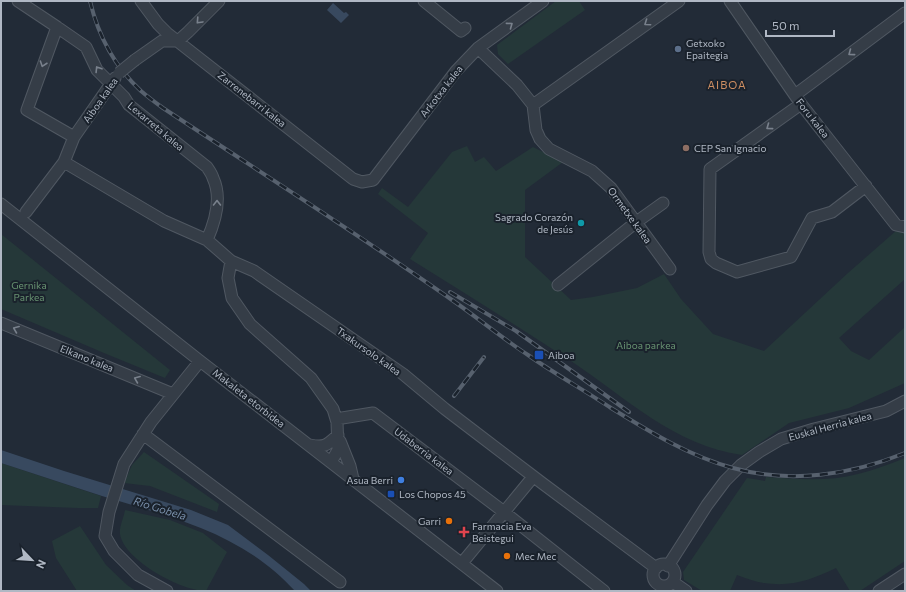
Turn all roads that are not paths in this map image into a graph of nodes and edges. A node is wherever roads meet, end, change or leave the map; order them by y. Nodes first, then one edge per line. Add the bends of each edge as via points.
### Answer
1 (18, 1) edge
2 (141, 1) edge
3 (219, 1) edge
4 (424, 1) edge
5 (543, 1) edge
6 (679, 1) edge
7 (730, 1) edge
8 (905, 13) edge
9 (56, 27) junction
10 (465, 28) dead end
11 (178, 40) junction
12 (478, 48) junction
13 (110, 84) junction
14 (798, 100) junction
15 (533, 105) junction
16 (74, 137) junction
17 (64, 162) junction
18 (373, 180) joint
19 (866, 186) junction
20 (1, 204) edge
21 (663, 204) dead end
22 (26, 212) dead end
23 (636, 223) junction
24 (905, 227) edge
25 (207, 240) junction
26 (231, 261) junction
27 (670, 269) dead end
28 (558, 286) dead end
29 (1, 323) edge
30 (200, 361) junction
31 (173, 394) junction
32 (905, 401) edge
33 (336, 418) junction
34 (143, 434) junction
35 (338, 435) junction
36 (309, 445) junction
37 (331, 462) junction
38 (533, 477) junction
39 (353, 479) junction
40 (504, 512) junction
41 (462, 563) junction
42 (668, 566) junction
43 (656, 568) junction
44 (905, 574) edge
45 (340, 582) dead end
46 (673, 582) junction
47 (654, 587) edge
48 (892, 588) edge
49 (166, 591) edge
50 (497, 591) edge
51 (604, 591) edge
52 (686, 591) edge
53 (879, 591) edge

1 - 9 street, Lexarreta kalea
2 - 11 street, Zarrenebarri kalea via 158,24
3 -> 11 street
4 - 10 street via 461,31
12 -> 5 street, Arkotxa kalea
6 -> 15 street
7 - 14 street, Foru kalea
8 -> 14 street
13 -> 9 street, Lexarreta kalea via 97,70 86,47
9 -> 16 street via 27,110
11 - 13 street, Aiboa kalea, bridge via 162,41 119,73
11 - 18 street, Zarrenebarri kalea via 353,179 362,182
12 - 15 street
12 - 18 street, Arkotxa kalea via 456,71
13 - 16 street, Aiboa kalea
25 -> 13 street, Lexarreta kalea via 217,208 214,178 207,167 129,105
14 - 19 street, Foru kalea
14 -> 19 street via 710,169 711,259 737,272 791,257 812,218 832,212
15 - 23 street, Ormetxe kalea via 536,130 540,139 549,149 592,171 611,188
16 - 17 street, Aiboa kalea
17 - 22 street, Aiboa kalea
17 - 25 street, Txakursolo kalea via 164,221
19 - 24 street, Foru kalea via 896,225
20 - 30 street, Makaleta etorbidea
21 - 23 street
23 - 27 street, Ormetxe kalea
23 - 28 street
25 - 26 street, Txakursolo kalea
26 - 33 street via 228,278 232,298 250,324 311,378 333,409
26 - 38 street, Txakursolo kalea via 254,271 403,374
31 -> 29 street, Elkano kalea
30 - 31 street
30 - 36 street, Makaleta etorbidea
31 - 34 street
32 - 42 street, Euskal Herria kalea via 886,411 781,439 759,452 725,481 707,504
33 - 35 street
33 - 40 street, Udaberria kalea via 373,413
34 - 45 street
34 - 49 street via 124,464 109,512 105,536 114,552 138,575
35 - 36 street via 330,443 320,447
35 - 37 street via 338,450
35 - 39 street
36 - 37 street, Makaleta etorbidea
37 - 39 street, Makaleta etorbidea
38 - 40 street
38 - 43 street, Txakursolo kalea
39 - 41 street, Makaleta etorbidea
40 - 41 street
40 - 51 street, Udaberria kalea
41 - 50 street, Makaleta etorbidea
42 - 43 street
42 - 46 street via 674,571
43 - 47 street via 653,574
44 - 48 street
46 - 47 street
46 - 52 street
48 - 53 street

